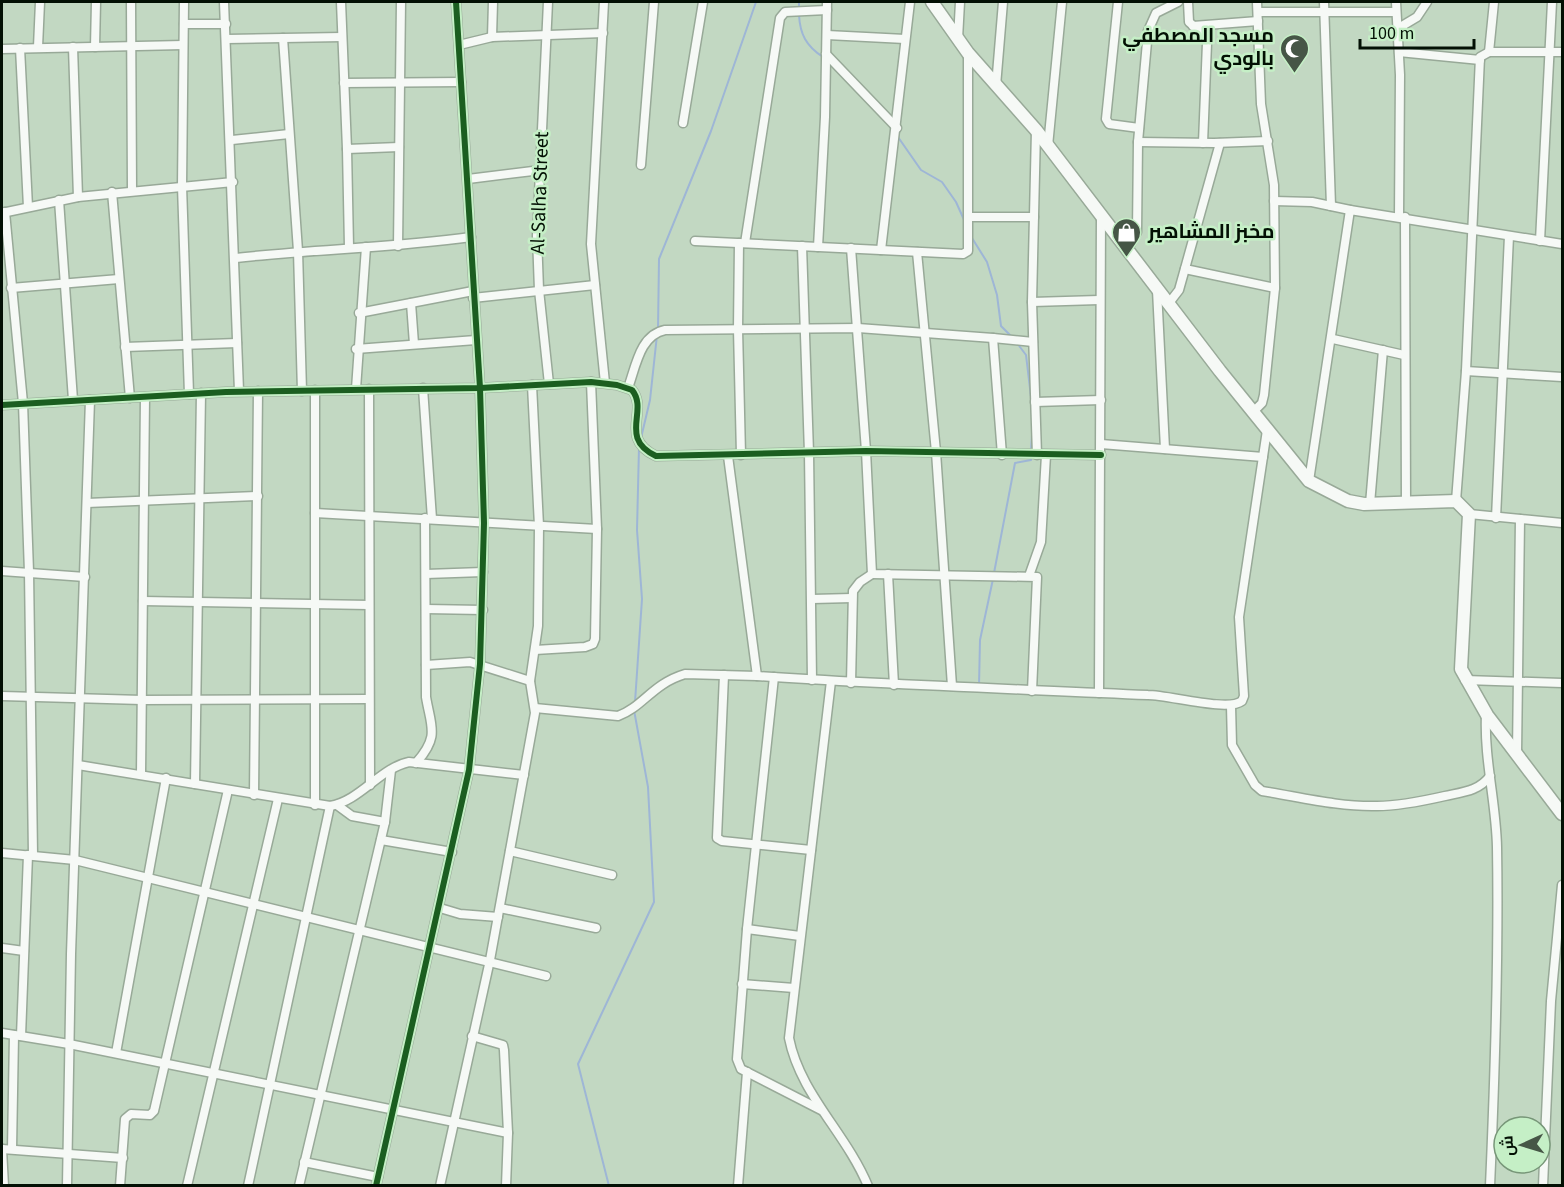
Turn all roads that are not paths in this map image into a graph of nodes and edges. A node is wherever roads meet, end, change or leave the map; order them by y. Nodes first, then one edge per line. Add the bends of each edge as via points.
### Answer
1 (40, 2) edge
2 (96, 2) edge
3 (131, 2) edge
4 (184, 2) edge
5 (224, 2) edge
6 (342, 2) edge
7 (401, 2) edge
8 (456, 2) edge
9 (493, 2) edge
10 (548, 2) edge
11 (604, 2) edge
12 (654, 2) edge
13 (703, 2) edge
14 (910, 2) edge
15 (932, 2) edge
16 (960, 2) edge
17 (1003, 2) edge
18 (1062, 2) edge
19 (1118, 2) edge
20 (1178, 2) edge
21 (1188, 2) edge
22 (1257, 2) edge
23 (1324, 2) edge
24 (1396, 2) edge
25 (1427, 2) edge
26 (1494, 2) edge
27 (1552, 2) edge
28 (827, 5) edge
29 (1324, 12) junction
30 (1396, 12) junction
31 (1258, 16) junction
32 (184, 24) junction
33 (226, 24) junction
34 (1192, 26) junction
35 (1397, 29) junction
36 (603, 33) junction
37 (546, 34) junction
38 (827, 34) junction
39 (342, 37) junction
40 (492, 37) junction
41 (283, 38) junction
42 (227, 39) junction
43 (905, 39) junction
44 (958, 39) junction
45 (183, 45) junction
46 (459, 45) junction
47 (130, 46) junction
48 (38, 47) junction
49 (95, 47) junction
50 (20, 48) junction
51 (73, 48) junction
52 (2, 49) edge
53 (1399, 52) junction
54 (1489, 52) junction
55 (1563, 52) edge
56 (968, 53) junction
57 (1550, 53) junction
58 (826, 54) junction
59 (1480, 60) junction
60 (400, 82) junction
61 (461, 82) junction
62 (344, 83) junction
63 (996, 86) junction
64 (683, 123) dead end
65 (897, 128) junction
66 (1139, 128) junction
67 (1036, 130) junction
68 (289, 134) junction
69 (232, 140) junction
70 (1268, 141) junction
71 (1138, 142) junction
72 (1203, 143) junction
73 (1220, 143) junction
74 (1048, 146) junction
75 (399, 147) junction
76 (347, 149) junction
77 (641, 165) dead end
78 (541, 170) junction
79 (468, 178) junction
80 (233, 182) junction
81 (182, 186) junction
82 (132, 190) junction
83 (112, 192) junction
84 (78, 197) junction
85 (59, 200) junction
86 (1274, 201) junction
87 (1331, 206) junction
88 (28, 207) junction
89 (1350, 210) junction
90 (3, 212) edge
91 (1101, 214) junction
92 (1402, 216) junction
93 (969, 217) junction
94 (1034, 217) junction
95 (1471, 230) junction
96 (1509, 236) junction
97 (471, 237) junction
98 (695, 241) dead end
99 (1540, 241) junction
100 (742, 243) junction
101 (1563, 244) edge
102 (398, 246) junction
103 (802, 246) junction
104 (350, 247) junction
105 (366, 247) junction
106 (818, 247) junction
107 (851, 248) junction
108 (1128, 249) junction
109 (881, 250) junction
110 (298, 251) junction
111 (917, 252) junction
112 (236, 258) junction
113 (1185, 269) junction
114 (119, 279) junction
115 (65, 284) junction
116 (595, 285) junction
117 (11, 288) junction
118 (1157, 288) junction
119 (1275, 288) junction
120 (539, 290) junction
121 (473, 295) junction
122 (1099, 300) junction
123 (1032, 302) junction
124 (411, 303) junction
125 (1169, 303) junction
126 (359, 313) junction
127 (804, 328) junction
128 (858, 328) junction
129 (738, 329) junction
130 (925, 332) junction
131 (993, 338) junction
132 (1333, 339) junction
133 (476, 340) junction
134 (1033, 342) junction
135 (237, 343) junction
136 (187, 344) junction
137 (414, 344) junction
138 (125, 347) junction
139 (357, 349) junction
140 (1383, 350) junction
141 (1404, 355) junction
142 (1466, 371) junction
143 (1504, 374) junction
144 (1563, 377) edge
145 (591, 382) junction
146 (604, 383) junction
147 (549, 384) junction
148 (532, 385) junction
149 (480, 387) junction
150 (356, 388) junction
151 (423, 388) junction
152 (628, 388) junction
153 (369, 389) junction
154 (315, 390) junction
155 (239, 391) junction
156 (258, 391) junction
157 (302, 391) junction
158 (201, 393) junction
159 (189, 394) junction
160 (145, 397) junction
161 (130, 398) junction
162 (73, 400) junction
163 (90, 400) junction
164 (1101, 400) junction
165 (1035, 402) junction
166 (23, 403) junction
167 (2, 405) edge
168 (1253, 412) junction
169 (1268, 430) junction
170 (1101, 444) junction
171 (1165, 449) junction
172 (866, 451) junction
173 (936, 452) junction
174 (809, 453) junction
175 (741, 455) junction
176 (1002, 455) junction
177 (1041, 455) junction
178 (1101, 455) junction
179 (728, 456) junction
180 (1263, 457) junction
181 (1309, 481) junction
182 (258, 496) junction
183 (200, 499) junction
184 (1456, 501) junction
185 (145, 502) junction
186 (87, 503) junction
187 (1406, 503) junction
188 (1370, 504) junction
189 (315, 513) junction
190 (1469, 514) junction
191 (369, 515) junction
192 (1496, 518) junction
193 (428, 519) junction
194 (1520, 519) junction
195 (1563, 522) edge
196 (484, 523) junction
197 (539, 526) junction
198 (597, 529) junction
199 (2, 571) edge
200 (29, 572) junction
201 (483, 572) junction
202 (426, 574) junction
203 (872, 574) junction
204 (888, 574) junction
205 (943, 575) junction
206 (1029, 576) junction
207 (85, 577) junction
208 (852, 598) junction
209 (812, 599) junction
210 (143, 601) junction
211 (198, 602) junction
212 (256, 602) junction
213 (315, 604) junction
214 (369, 605) junction
215 (426, 609) junction
216 (483, 610) junction
217 (535, 650) junction
218 (480, 664) junction
219 (426, 665) junction
220 (724, 675) junction
221 (756, 676) junction
222 (774, 677) junction
223 (812, 680) junction
224 (1465, 680) junction
225 (530, 681) junction
226 (831, 681) junction
227 (1519, 682) junction
228 (851, 683) junction
229 (1563, 683) edge
230 (894, 685) junction
231 (952, 686) junction
232 (1032, 691) junction
233 (1099, 693) junction
234 (2, 696) edge
235 (31, 697) junction
236 (198, 698) junction
237 (256, 698) junction
238 (81, 699) junction
239 (315, 699) junction
240 (369, 699) junction
241 (142, 700) junction
242 (1231, 706) junction
243 (535, 708) junction
244 (1486, 714) junction
245 (1517, 753) junction
246 (416, 763) junction
247 (78, 765) junction
248 (392, 770) junction
249 (469, 770) junction
250 (141, 774) junction
251 (524, 775) junction
252 (1490, 776) junction
253 (166, 778) junction
254 (195, 784) junction
255 (370, 785) junction
256 (228, 790) junction
257 (254, 795) junction
258 (278, 799) junction
259 (315, 805) junction
260 (334, 806) junction
261 (1563, 814) edge
262 (385, 822) junction
263 (381, 840) junction
264 (756, 844) junction
265 (811, 850) junction
266 (510, 851) junction
267 (452, 852) junction
268 (2, 853) edge
269 (30, 855) junction
270 (75, 860) junction
271 (612, 874) dead end
272 (148, 876) junction
273 (1563, 885) edge
274 (203, 890) junction
275 (254, 904) junction
276 (440, 908) junction
277 (499, 912) junction
278 (306, 917) junction
279 (596, 928) dead end
280 (747, 929) junction
281 (359, 930) junction
282 (800, 936) junction
283 (431, 947) junction
284 (2, 948) edge
285 (24, 951) junction
286 (490, 960) junction
287 (546, 976) dead end
288 (742, 984) junction
289 (794, 988) junction
290 (2, 1033) edge
291 (18, 1035) junction
292 (472, 1036) junction
293 (69, 1044) junction
294 (116, 1053) junction
295 (164, 1063) junction
296 (2, 1072) edge
297 (747, 1072) junction
298 (13, 1073) junction
299 (214, 1074) junction
300 (268, 1085) junction
301 (319, 1095) junction
302 (393, 1110) junction
303 (824, 1112) junction
304 (455, 1122) junction
305 (508, 1133) junction
306 (5, 1149) edge
307 (68, 1154) junction
308 (123, 1158) junction
309 (304, 1162) junction
310 (377, 1181) edge
311 (4, 1185) edge
312 (67, 1185) edge
313 (120, 1185) edge
314 (187, 1185) edge
315 (248, 1185) edge
316 (298, 1185) edge
317 (440, 1185) edge
318 (506, 1185) edge
319 (738, 1185) edge
320 (868, 1185) edge
321 (1490, 1185) edge
322 (1543, 1185) edge

1 - 48 street
2 - 49 street
3 - 47 street
4 - 32 street
5 - 33 street
6 - 39 street
7 - 60 street
8 - 46 street
9 - 40 street
10 - 37 street, Al-Salha Street
11 - 36 street
12 - 77 street
13 - 64 street
14 - 43 street
15 - 44 street
16 - 44 street
17 - 63 street
18 - 74 street
19 - 66 street via 1106,122
20 - 66 street via 1156,13 1148,31
21 - 34 street
22 - 31 street
23 - 29 street
24 - 30 street
25 - 35 street via 1417,16
26 - 54 street
27 - 57 street
28 - 38 street
28 - 100 street via 785,12 780,18
29 - 30 street
29 - 31 street
29 - 87 street
30 - 35 street
31 - 34 street
31 - 70 street via 1261,104
32 - 33 street
32 - 45 street
33 - 42 street
34 - 72 street via 1205,36 1207,43
35 - 53 street
36 - 37 street
36 - 116 street via 591,228
37 - 40 street
37 - 78 street, Al-Salha Street
38 - 43 street
38 - 58 street
39 - 41 street
39 - 62 street
40 - 46 street
41 - 42 street
41 - 68 street
42 - 69 street
43 - 65 street
44 - 56 street
45 - 47 street
45 - 81 street
46 - 61 street
47 - 49 street
47 - 82 street
48 - 50 street
48 - 51 street
49 - 51 street
50 - 52 street
50 - 88 street
51 - 84 street
53 - 59 street
53 - 92 street
54 - 57 street
54 - 59 street
55 - 57 street
56 - 63 street
56 - 93 street
57 - 99 street
58 - 65 street
58 - 106 street
59 - 95 street
60 - 61 street
60 - 62 street
60 - 75 street
61 - 79 street
62 - 76 street
63 - 67 street
65 - 109 street
66 - 71 street
67 - 74 street
67 - 94 street
68 - 69 street
68 - 110 street
69 - 80 street
70 - 73 street
70 - 86 street
71 - 72 street
71 - 108 street via 1137,232
72 - 73 street
73 - 113 street
74 - 91 street
75 - 76 street
75 - 102 street
76 - 104 street
78 - 79 street
78 - 120 street, Al-Salha Street
79 - 97 street
80 - 81 street
80 - 112 street
81 - 82 street
81 - 136 street
82 - 83 street
83 - 84 street
83 - 114 street
84 - 85 street
85 - 88 street
85 - 115 street
86 - 87 street
86 - 119 street
87 - 89 street
88 - 90 street
89 - 92 street
89 - 132 street
90 - 117 street
91 - 108 street
91 - 122 street
92 - 95 street
92 - 141 street
93 - 94 street
93 - 111 street via 968,251
94 - 123 street
95 - 96 street
95 - 142 street
96 - 99 street
96 - 143 street
97 - 102 street
97 - 121 street
98 - 100 street
99 - 101 street
100 - 103 street
100 - 129 street
102 - 105 street
103 - 106 street
103 - 127 street
104 - 105 street
104 - 110 street
105 - 126 street
106 - 107 street
107 - 109 street
107 - 128 street
108 - 118 street
109 - 111 street
110 - 112 street
110 - 157 street
111 - 130 street
112 - 135 street
113 - 119 street
113 - 125 street via 1179,290
114 - 115 street
114 - 138 street
115 - 117 street
115 - 162 street
116 - 120 street
116 - 146 street
117 - 166 street
118 - 125 street
118 - 171 street
119 - 168 street via 1264,395
120 - 121 street
120 - 147 street, Al-Salha Street
121 - 124 street
121 - 133 street
122 - 123 street
122 - 164 street
123 - 134 street
124 - 126 street
124 - 137 street
125 - 168 street
126 - 139 street
127 - 128 street
127 - 129 street
127 - 174 street
128 - 130 street
128 - 172 street
129 - 152 street via 655,332 645,342
129 - 175 street
130 - 131 street
130 - 173 street
131 - 134 street
131 - 176 street
132 - 140 street
132 - 181 street
133 - 137 street
133 - 149 street
134 - 165 street
135 - 136 street
135 - 155 street
136 - 138 street
136 - 159 street
137 - 139 street
138 - 161 street
139 - 150 street
140 - 141 street
140 - 188 street
141 - 187 street
142 - 143 street
142 - 184 street
143 - 144 street
143 - 192 street
145 - 146 street
145 - 147 street
145 - 198 street
146 - 152 street
147 - 148 street
148 - 149 street
148 - 197 street
149 - 151 street
149 - 196 street
150 - 153 street
150 - 154 street
151 - 153 street
151 - 193 street
152 - 179 street via 637,399 635,433 649,452 662,456
153 - 191 street
154 - 157 street
154 - 189 street
155 - 156 street
155 - 158 street
156 - 157 street
156 - 182 street
158 - 159 street
158 - 183 street
159 - 160 street
160 - 161 street
160 - 185 street
161 - 163 street
162 - 163 street
162 - 166 street
163 - 186 street
164 - 165 street
164 - 170 street
165 - 177 street
166 - 167 street
166 - 200 street
168 - 169 street
169 - 180 street
169 - 181 street
170 - 171 street
170 - 178 street
171 - 180 street
172 - 173 street
172 - 174 street
172 - 203 street
173 - 176 street
173 - 205 street
174 - 175 street
174 - 209 street
175 - 179 street
176 - 177 street
177 - 178 street
177 - 206 street via 1041,542
178 - 233 street
179 - 221 street
180 - 242 street via 1239,617 1244,696
181 - 188 street via 1348,501
182 - 183 street
182 - 212 street
183 - 185 street
183 - 211 street
184 - 187 street
184 - 190 street
185 - 186 street
185 - 210 street
186 - 207 street
187 - 188 street
189 - 191 street
189 - 213 street
190 - 192 street
190 - 224 street via 1461,662
191 - 193 street
191 - 214 street
192 - 194 street
193 - 196 street
193 - 202 street
194 - 195 street
194 - 227 street
196 - 197 street
196 - 201 street
197 - 198 street
197 - 217 street
198 - 217 street via 593,644
199 - 200 street
200 - 207 street
200 - 235 street
201 - 202 street
201 - 216 street
202 - 215 street
203 - 204 street
203 - 208 street via 855,587
204 - 205 street
204 - 230 street
205 - 206 street
205 - 231 street
206 - 232 street via 1038,580
207 - 238 street
208 - 209 street
208 - 228 street
209 - 223 street
210 - 211 street
210 - 241 street
211 - 212 street
211 - 236 street
212 - 213 street
212 - 237 street
213 - 214 street
213 - 239 street
214 - 240 street
215 - 216 street
215 - 219 street
216 - 218 street
217 - 225 street
218 - 219 street
218 - 225 street
218 - 249 street
219 - 246 street via 426,697 433,733 428,749
220 - 221 street
220 - 243 street via 685,674 668,680 618,717
220 - 264 street via 716,835 722,841
221 - 222 street
222 - 223 street
222 - 264 street
223 - 226 street
224 - 227 street
224 - 244 street
225 - 243 street
226 - 228 street
226 - 265 street
227 - 229 street
227 - 245 street
228 - 230 street
230 - 231 street
231 - 232 street
232 - 233 street
233 - 242 street via 1165,695
234 - 235 street
235 - 238 street
235 - 269 street
236 - 237 street
236 - 241 street
236 - 254 street
237 - 239 street
237 - 257 street
238 - 241 street
238 - 247 street
239 - 240 street
239 - 259 street
240 - 255 street
241 - 250 street
242 - 252 street via 1232,745 1254,785 1263,791 1376,806 1469,791
243 - 251 street
244 - 245 street
244 - 252 street
245 - 261 street
246 - 248 street via 403,763
246 - 249 street
247 - 250 street
247 - 270 street
248 - 255 street
248 - 262 street
249 - 251 street
249 - 267 street
250 - 253 street
251 - 266 street
252 - 321 street via 1496,831 1498,943
253 - 254 street
253 - 272 street
254 - 256 street
255 - 260 street
256 - 257 street
256 - 274 street
257 - 258 street
258 - 259 street
258 - 275 street
259 - 260 street
260 - 262 street via 352,816
260 - 278 street
262 - 263 street
263 - 267 street
263 - 281 street
264 - 265 street
264 - 280 street
265 - 282 street
266 - 271 street
266 - 277 street
267 - 276 street
268 - 269 street
269 - 270 street
269 - 285 street
270 - 272 street
270 - 293 street
272 - 274 street
272 - 294 street
273 - 322 street via 1551,1001
274 - 275 street
274 - 295 street
275 - 278 street
275 - 299 street
276 - 277 street via 460,914
276 - 283 street
277 - 279 street
277 - 286 street
278 - 281 street
278 - 300 street
280 - 282 street
280 - 288 street
281 - 283 street
281 - 301 street
282 - 289 street
283 - 286 street
283 - 302 street
284 - 285 street
285 - 291 street
286 - 287 street
286 - 292 street
288 - 289 street
288 - 297 street via 736,1059
289 - 303 street via 791,1045 802,1079
290 - 291 street
291 - 293 street
291 - 298 street
292 - 304 street
292 - 305 street via 503,1045
293 - 294 street
293 - 307 street
294 - 295 street
295 - 299 street
295 - 308 street via 152,1114 131,1114 126,1119
296 - 298 street
297 - 303 street
297 - 319 street
298 - 306 street
299 - 300 street
299 - 314 street
300 - 301 street
300 - 315 street
301 - 302 street
301 - 309 street
302 - 304 street
302 - 310 street
303 - 320 street via 858,1161
304 - 305 street
304 - 317 street
305 - 318 street
306 - 307 street
306 - 311 street
307 - 308 street
307 - 312 street
308 - 313 street
309 - 310 street
309 - 316 street

